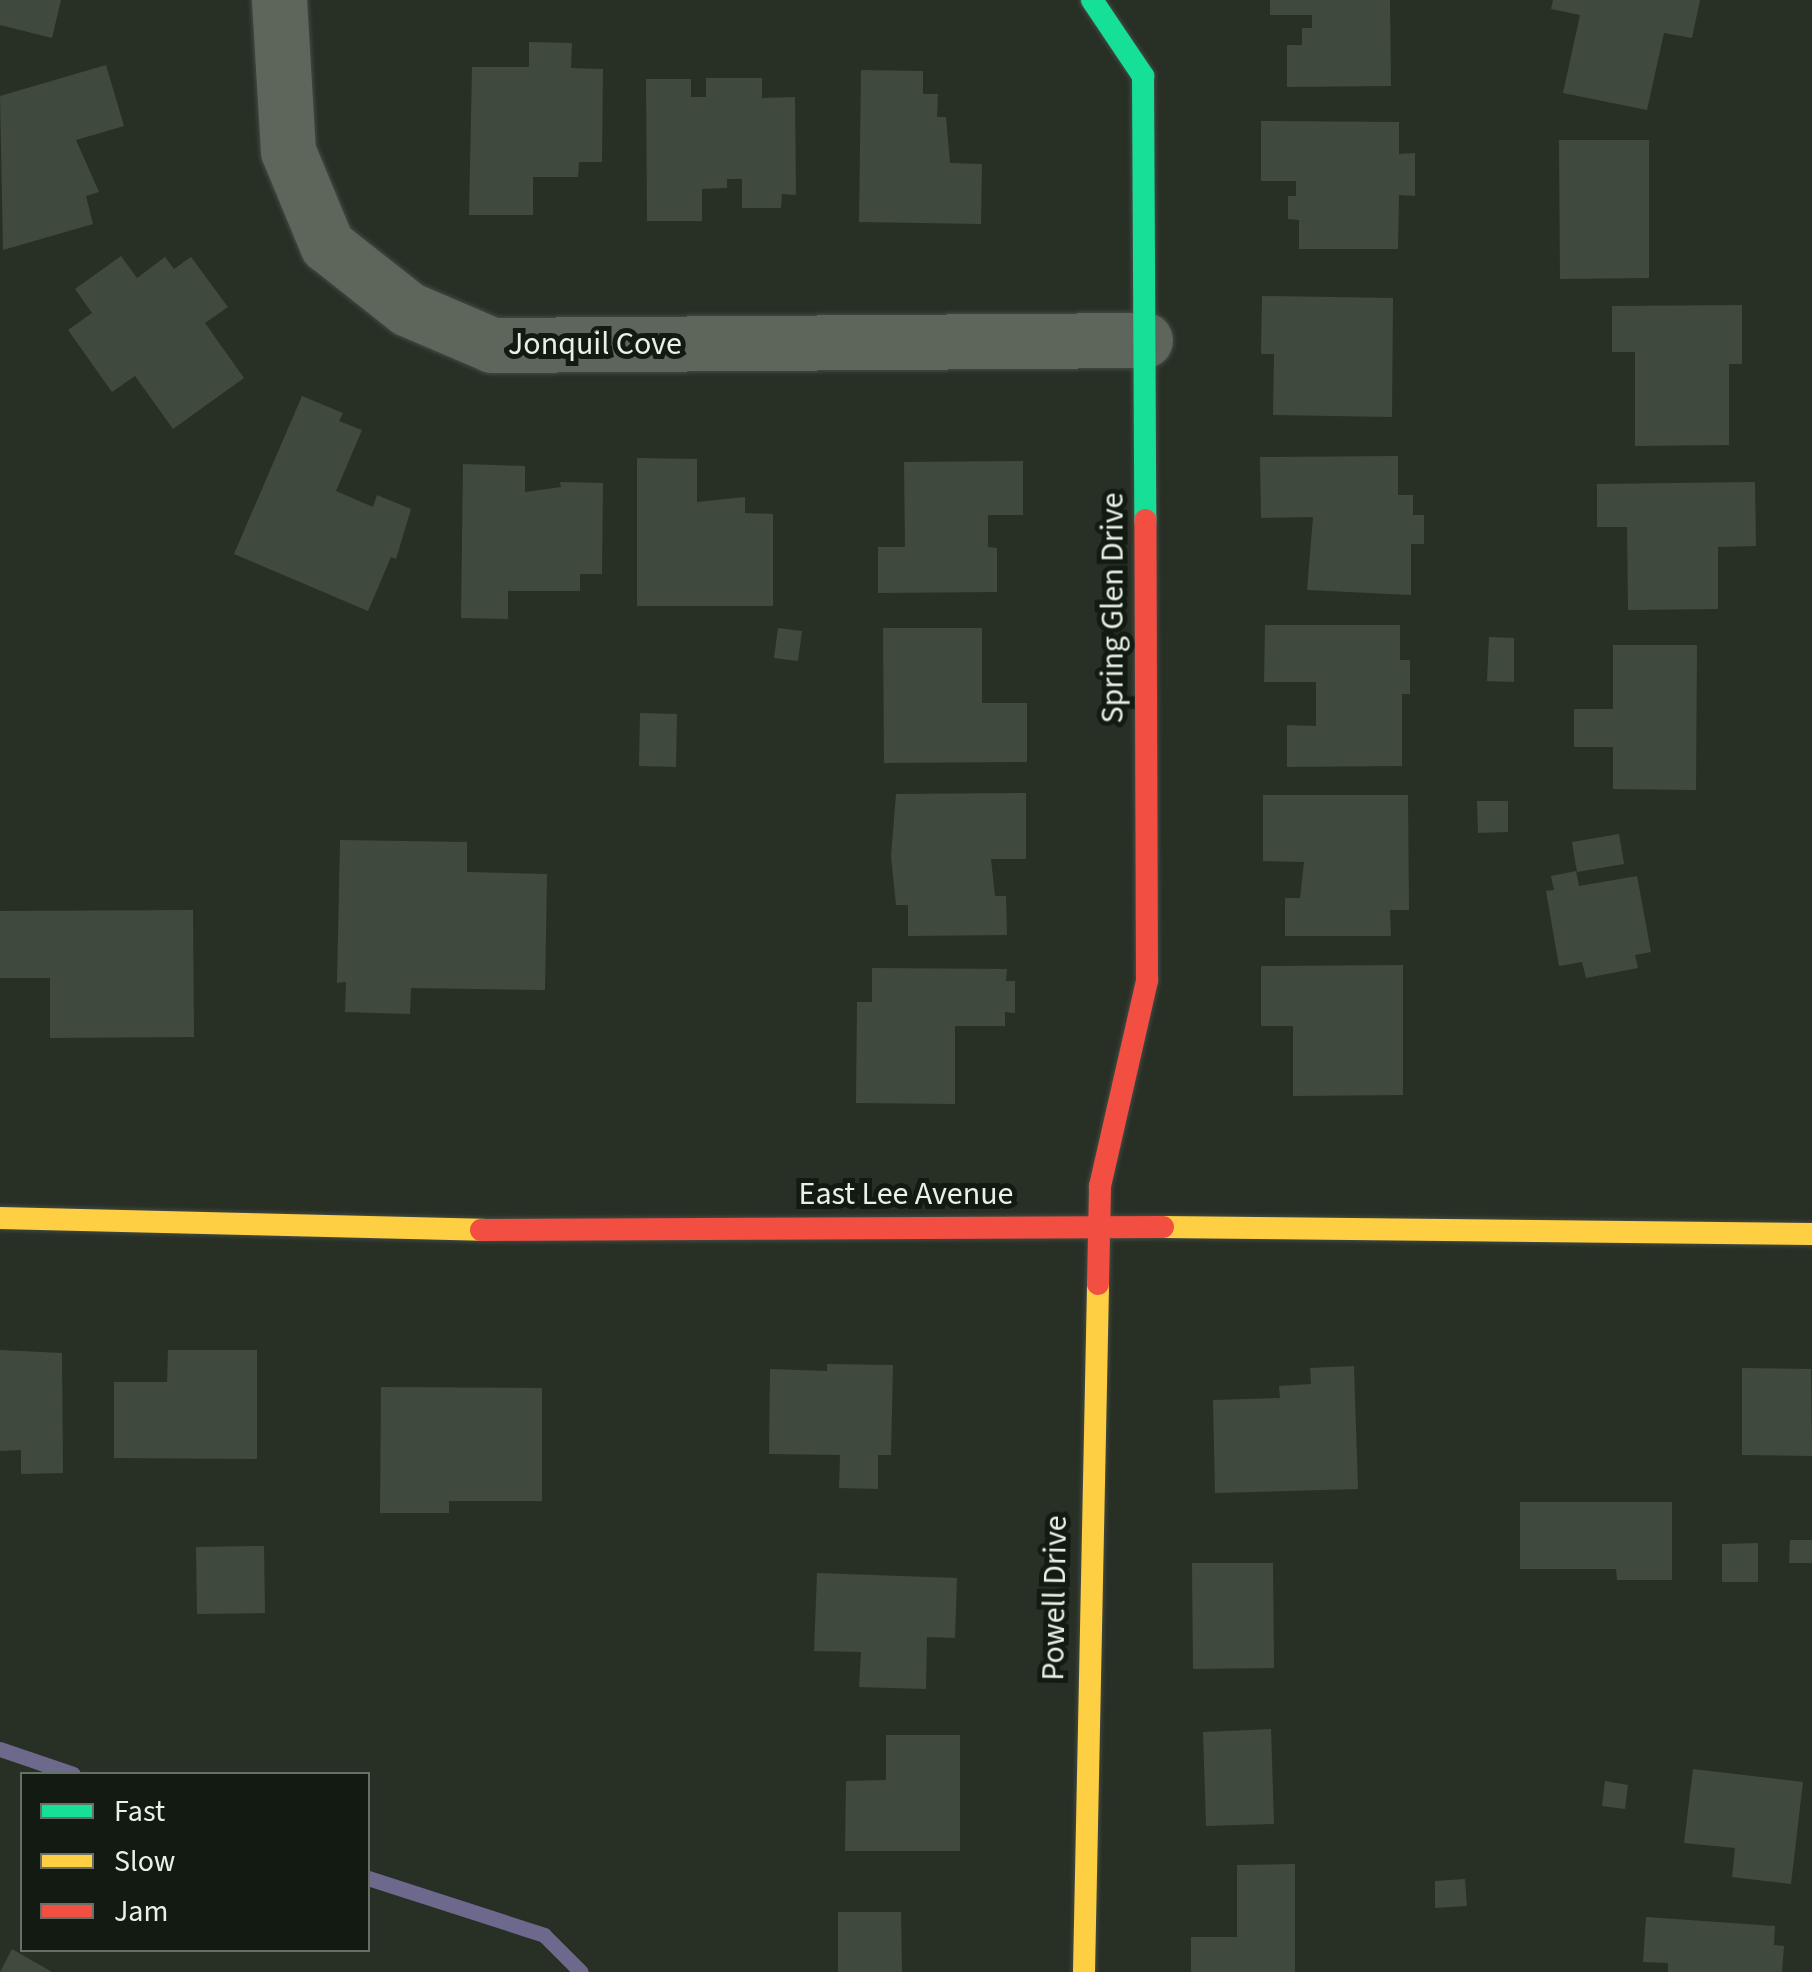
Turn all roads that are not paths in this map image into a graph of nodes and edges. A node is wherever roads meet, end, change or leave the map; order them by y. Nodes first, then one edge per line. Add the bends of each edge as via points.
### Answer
1 (279, 0) edge
2 (1092, 0) edge
3 (1145, 340) junction
4 (0, 1218) edge
5 (1098, 1226) junction
6 (1812, 1234) edge
7 (1084, 1972) edge

1 - 3 street, Jonquil Cove via 288,151 326,244 408,309 492,345
2 - 3 street, Spring Glen Drive via 1143,76
3 - 5 street, Spring Glen Drive via 1147,980 1102,1168
4 - 5 street, East Lee Avenue via 571,1232
5 - 6 street, East Lee Avenue
5 - 7 street, Powell Drive

